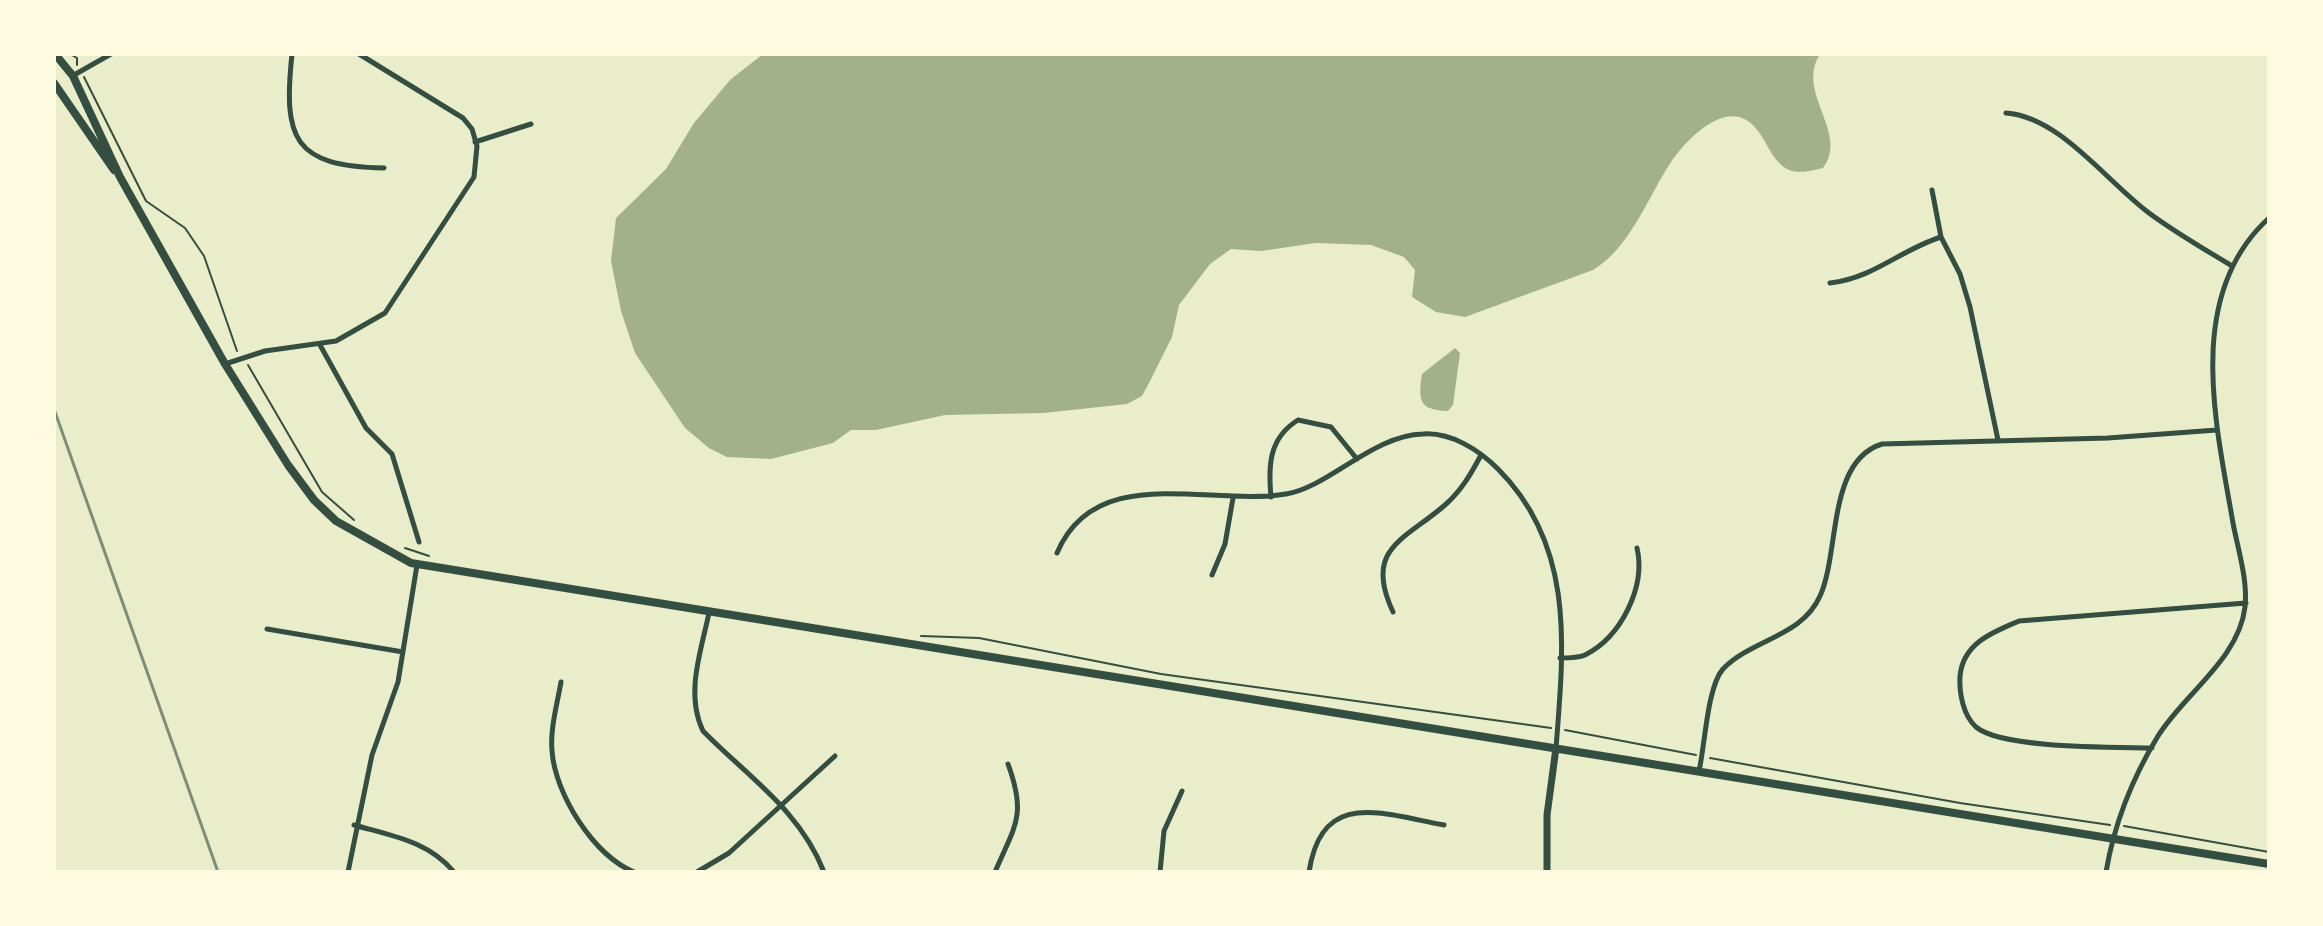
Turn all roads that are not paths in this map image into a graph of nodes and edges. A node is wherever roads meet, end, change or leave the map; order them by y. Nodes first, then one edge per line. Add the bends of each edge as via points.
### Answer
1 (55, 54) edge
2 (111, 54) edge
3 (292, 54) edge
4 (359, 54) edge
5 (76, 73) junction
6 (54, 83) edge
7 (2006, 113) dead end
8 (531, 124) dead end
9 (475, 142) junction
10 (384, 168) dead end
11 (120, 177) junction
12 (1932, 190) dead end
13 (2269, 218) edge
14 (1941, 237) junction
15 (2232, 266) junction
16 (1830, 283) dead end
17 (320, 345) junction
18 (225, 364) junction
19 (2217, 430) junction
20 (1998, 440) junction
21 (1481, 455) junction
22 (1357, 459) junction
23 (1271, 497) junction
24 (1233, 498) junction
25 (419, 542) dead end
26 (1637, 548) dead end
27 (1057, 553) dead end
28 (417, 565) junction
29 (1212, 575) dead end
30 (2246, 603) junction
31 (1393, 612) dead end
32 (709, 613) junction
33 (267, 629) dead end
34 (403, 652) junction
35 (1560, 658) junction
36 (561, 682) dead end
37 (1556, 748) junction
38 (2152, 748) junction
39 (835, 756) dead end
40 (1008, 764) dead end
41 (1699, 772) junction
42 (1182, 791) dead end
43 (782, 804) junction
44 (354, 825) junction
45 (1444, 825) dead end
46 (2112, 839) junction
47 (2269, 864) edge
48 (348, 872) edge
49 (454, 872) edge
50 (634, 872) edge
51 (697, 872) edge
52 (824, 872) edge
53 (995, 872) edge
54 (1160, 872) edge
55 (1309, 872) edge
56 (1547, 872) edge
57 (2106, 872) edge

1 - 5 main road
2 - 5 street
3 - 10 street via 288,104 300,143 327,162
4 - 9 street via 453,110 472,129
5 - 11 main road
6 - 11 main road
7 - 15 street via 2025,114 2059,131 2149,213
8 - 9 street
9 - 17 street via 474,177 399,295 363,329
11 - 18 main road
12 - 14 street
13 - 15 street via 2253,232
14 - 16 street via 1916,245 1857,280
14 - 20 street via 1970,307
15 - 19 street via 2212,347
17 - 18 street via 265,351
17 - 25 street via 366,428 392,454
18 - 28 main road via 314,500 336,521
19 - 20 street
19 - 30 street
20 - 41 street via 1867,449 1849,474 1821,595 1796,626 1723,670
21 - 22 street via 1464,443 1426,433 1402,437
21 - 31 street via 1464,486 1387,553 1381,574
21 - 35 street via 1519,490 1553,557
22 - 23 street via 1291,494
22 - 23 street via 1331,427 1298,420 1277,438 1268,470
23 - 24 street
24 - 27 street via 1128,496 1080,517
24 - 29 street via 1225,544
26 - 35 street via 1640,564 1630,606 1605,640 1583,657
28 - 32 main road
28 - 34 street
30 - 38 street via 2232,644
30 - 38 street via 2019,621 1987,634 1971,648 1961,670 1960,690 1976,727 2034,743
32 - 37 main road
32 - 43 street via 695,684 696,716 703,731
33 - 34 street
34 - 44 street
35 - 37 street
36 - 50 street via 552,735 559,779 593,842 606,857
37 - 41 main road
37 - 56 street via 1547,815
38 - 46 street
39 - 43 street
40 - 53 street via 1020,798 1019,812
41 - 46 main road
42 - 54 street via 1164,831
43 - 51 street via 729,853
43 - 52 street
44 - 48 street
44 - 49 street via 428,848
45 - 55 street via 1370,812 1342,815 1320,832
46 - 47 main road
46 - 57 street

